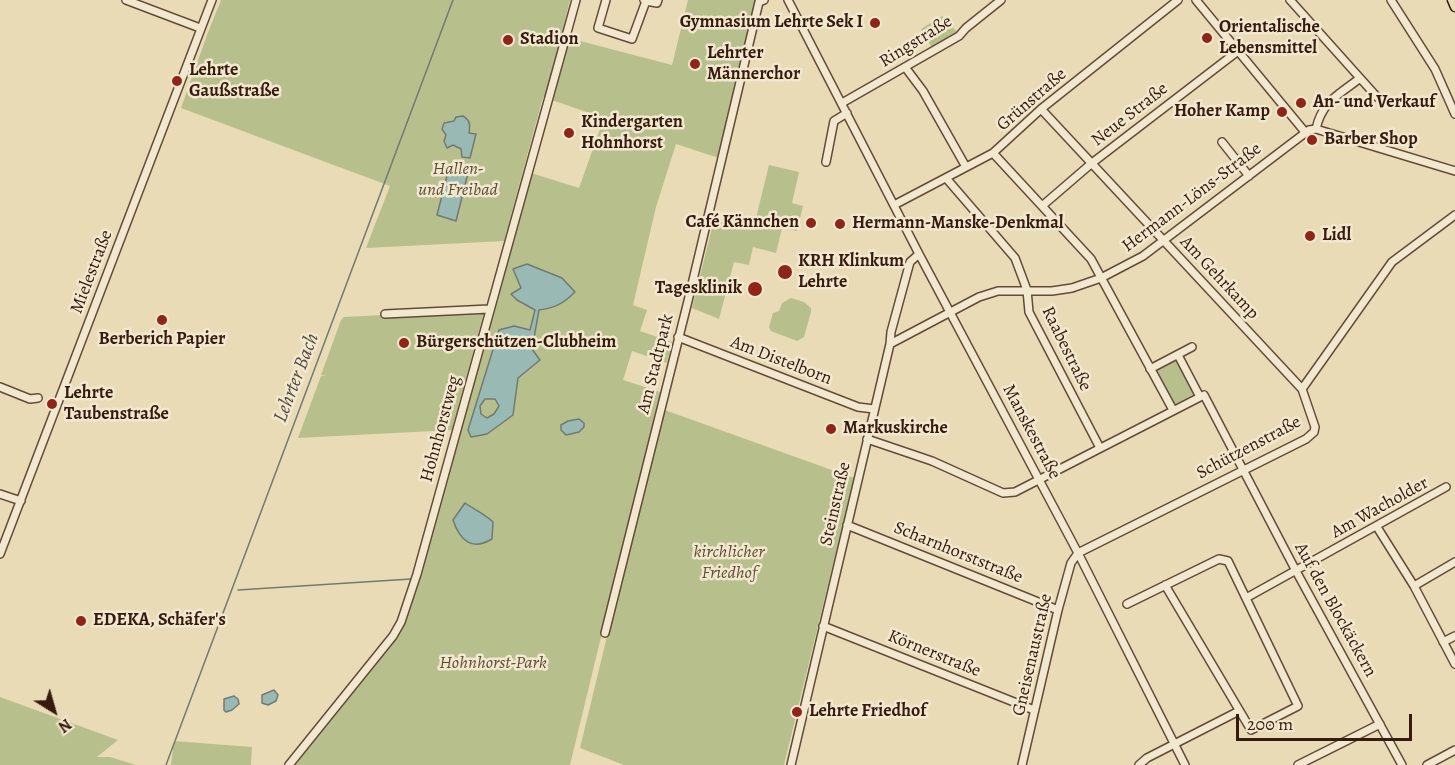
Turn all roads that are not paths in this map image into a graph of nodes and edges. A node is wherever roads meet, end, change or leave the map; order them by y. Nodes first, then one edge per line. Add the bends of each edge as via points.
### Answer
1 (126, 0) edge
2 (212, 0) edge
3 (576, 0) edge
4 (606, 0) edge
5 (645, 0) edge
6 (658, 0) edge
7 (764, 0) edge
8 (788, 0) edge
9 (1001, 0) edge
10 (1178, 0) edge
11 (1196, 0) edge
12 (1290, 0) edge
13 (1390, 0) edge
14 (1452, 0) edge
15 (1455, 7) edge
16 (200, 28) junction
17 (1238, 51) junction
18 (905, 67) junction
19 (1360, 78) junction
20 (1377, 97) dead end
21 (842, 103) junction
22 (1041, 109) junction
23 (847, 113) junction
24 (1455, 114) edge
25 (1316, 129) junction
26 (1305, 132) junction
27 (1222, 142) dead end
28 (993, 153) junction
29 (826, 162) dead end
30 (1092, 163) junction
31 (966, 167) junction
32 (1455, 171) edge
33 (1249, 176) junction
34 (946, 178) junction
35 (894, 205) junction
36 (1042, 206) junction
37 (1455, 214) edge
38 (1164, 240) junction
39 (919, 254) junction
40 (1101, 278) junction
41 (1027, 290) junction
42 (489, 309) junction
43 (950, 312) junction
44 (385, 314) dead end
45 (678, 337) junction
46 (890, 344) junction
47 (1192, 347) dead end
48 (1178, 355) junction
49 (1150, 369) junction
50 (0, 387) edge
51 (1302, 389) junction
52 (1202, 396) junction
53 (38, 398) dead end
54 (874, 410) junction
55 (1173, 410) junction
56 (867, 439) junction
57 (1100, 448) junction
58 (1243, 470) junction
59 (1039, 480) junction
60 (1446, 488) dead end
61 (0, 494) edge
62 (21, 501) junction
63 (847, 525) junction
64 (1377, 527) junction
65 (1078, 553) junction
66 (0, 554) edge
67 (1455, 562) edge
68 (1296, 571) junction
69 (1165, 585) junction
70 (1414, 586) junction
71 (1246, 598) junction
72 (1127, 604) dead end
73 (1058, 610) junction
74 (823, 626) junction
75 (605, 633) dead end
76 (1455, 636) edge
77 (1443, 642) junction
78 (1455, 664) edge
79 (1035, 710) junction
80 (1239, 711) junction
81 (1380, 724) junction
82 (1175, 744) junction
83 (1455, 750) edge
84 (290, 765) edge
85 (791, 765) edge
86 (1022, 765) edge
87 (1139, 765) edge
88 (1185, 765) edge
89 (1298, 765) edge
90 (1402, 765) edge
91 (1427, 765) edge

1 - 16 street
2 - 16 street, Mielestraße
3 - 42 street, Hohnhorstweg
4 - 5 street via 598,28 632,39
5 - 6 street
7 - 45 street, Am Stadtpark via 759,2
8 - 21 street, Manskestraße
9 - 18 street, Ringstraße via 959,36
10 - 22 street, Grünstraße
11 - 17 street
12 - 19 street
13 - 24 street via 1435,69
14 - 15 main road
16 - 62 street, Mielestraße
17 - 26 street
17 - 30 street, Neue Straße
18 - 21 street, Ringstraße
18 - 31 street
19 - 20 street
19 - 25 street via 1323,108
21 - 23 street, Manskestraße
22 - 28 street, Grünstraße
22 - 30 street, Am Gehrkamp
23 - 29 street via 834,121
23 - 35 street, Manskestraße
25 - 26 street
25 - 32 street
26 - 33 street, Hermann-Löns-Straße
27 - 33 street
28 - 31 street, Grünstraße
28 - 36 street
30 - 36 street, Neue Straße
30 - 38 street, Am Gehrkamp
31 - 34 street, Grünstraße
33 - 38 street, Hermann-Löns-Straße
34 - 35 street, Grünstraße
34 - 41 street, Raabestraße via 1015,258
35 - 39 street, Manskestraße
36 - 40 street via 1091,259
37 - 51 street, Schützenstraße via 1392,262
38 - 40 street, Hermann-Löns-Straße
38 - 51 street, Am Gehrkamp
39 - 43 street, Manskestraße
39 - 46 street, Steinstraße via 910,262
40 - 41 street, Hermann-Löns-Straße via 1072,288
40 - 49 street
41 - 43 street, Hermann-Löns-Straße via 998,291
41 - 57 street, Raabestraße via 1029,312
42 - 44 street
42 - 84 street, Hohnhorstweg via 401,622
43 - 46 street, Hermann-Löns-Straße
43 - 59 street, Manskestraße
45 - 54 street, Am Distelborn
45 - 75 street, Am Stadtpark
46 - 54 street, Steinstraße
47 - 48 street
48 - 49 street
48 - 52 street, Auf den Blockäckern
49 - 55 street
50 - 53 street via 30,399
51 - 58 street, Schützenstraße via 1314,432
52 - 55 street
52 - 58 street, Auf den Blockäckern
54 - 56 street, Steinstraße
55 - 57 street
56 - 59 street via 932,461 1003,493 1015,492
56 - 63 street, Steinstraße
57 - 59 street
58 - 65 street, Schützenstraße
58 - 68 street, Auf den Blockäckern
59 - 65 street, Manskestraße
60 - 64 street, Am Wacholder
61 - 62 street
62 - 66 street, Mielestraße
63 - 73 street, Scharnhorststraße
63 - 74 street, Steinstraße
64 - 68 street, Am Wacholder
64 - 70 street
65 - 73 street, Gneisenaustraße via 1071,563
65 - 82 street, Manskestraße
67 - 70 street
68 - 71 street, Am Wacholder
68 - 81 street, Auf den Blockäckern
69 - 71 street via 1219,559 1228,561
69 - 72 street
69 - 80 street
70 - 77 street
71 - 80 street via 1299,706 1251,730
73 - 79 street, Gneisenaustraße
74 - 79 street, Körnerstraße
74 - 85 street, Steinstraße
76 - 77 street
77 - 78 street
79 - 86 street, Gneisenaustraße
80 - 82 street
81 - 89 street
81 - 90 street, Auf den Blockäckern
82 - 87 street
82 - 88 street, Manskestraße
83 - 91 street

